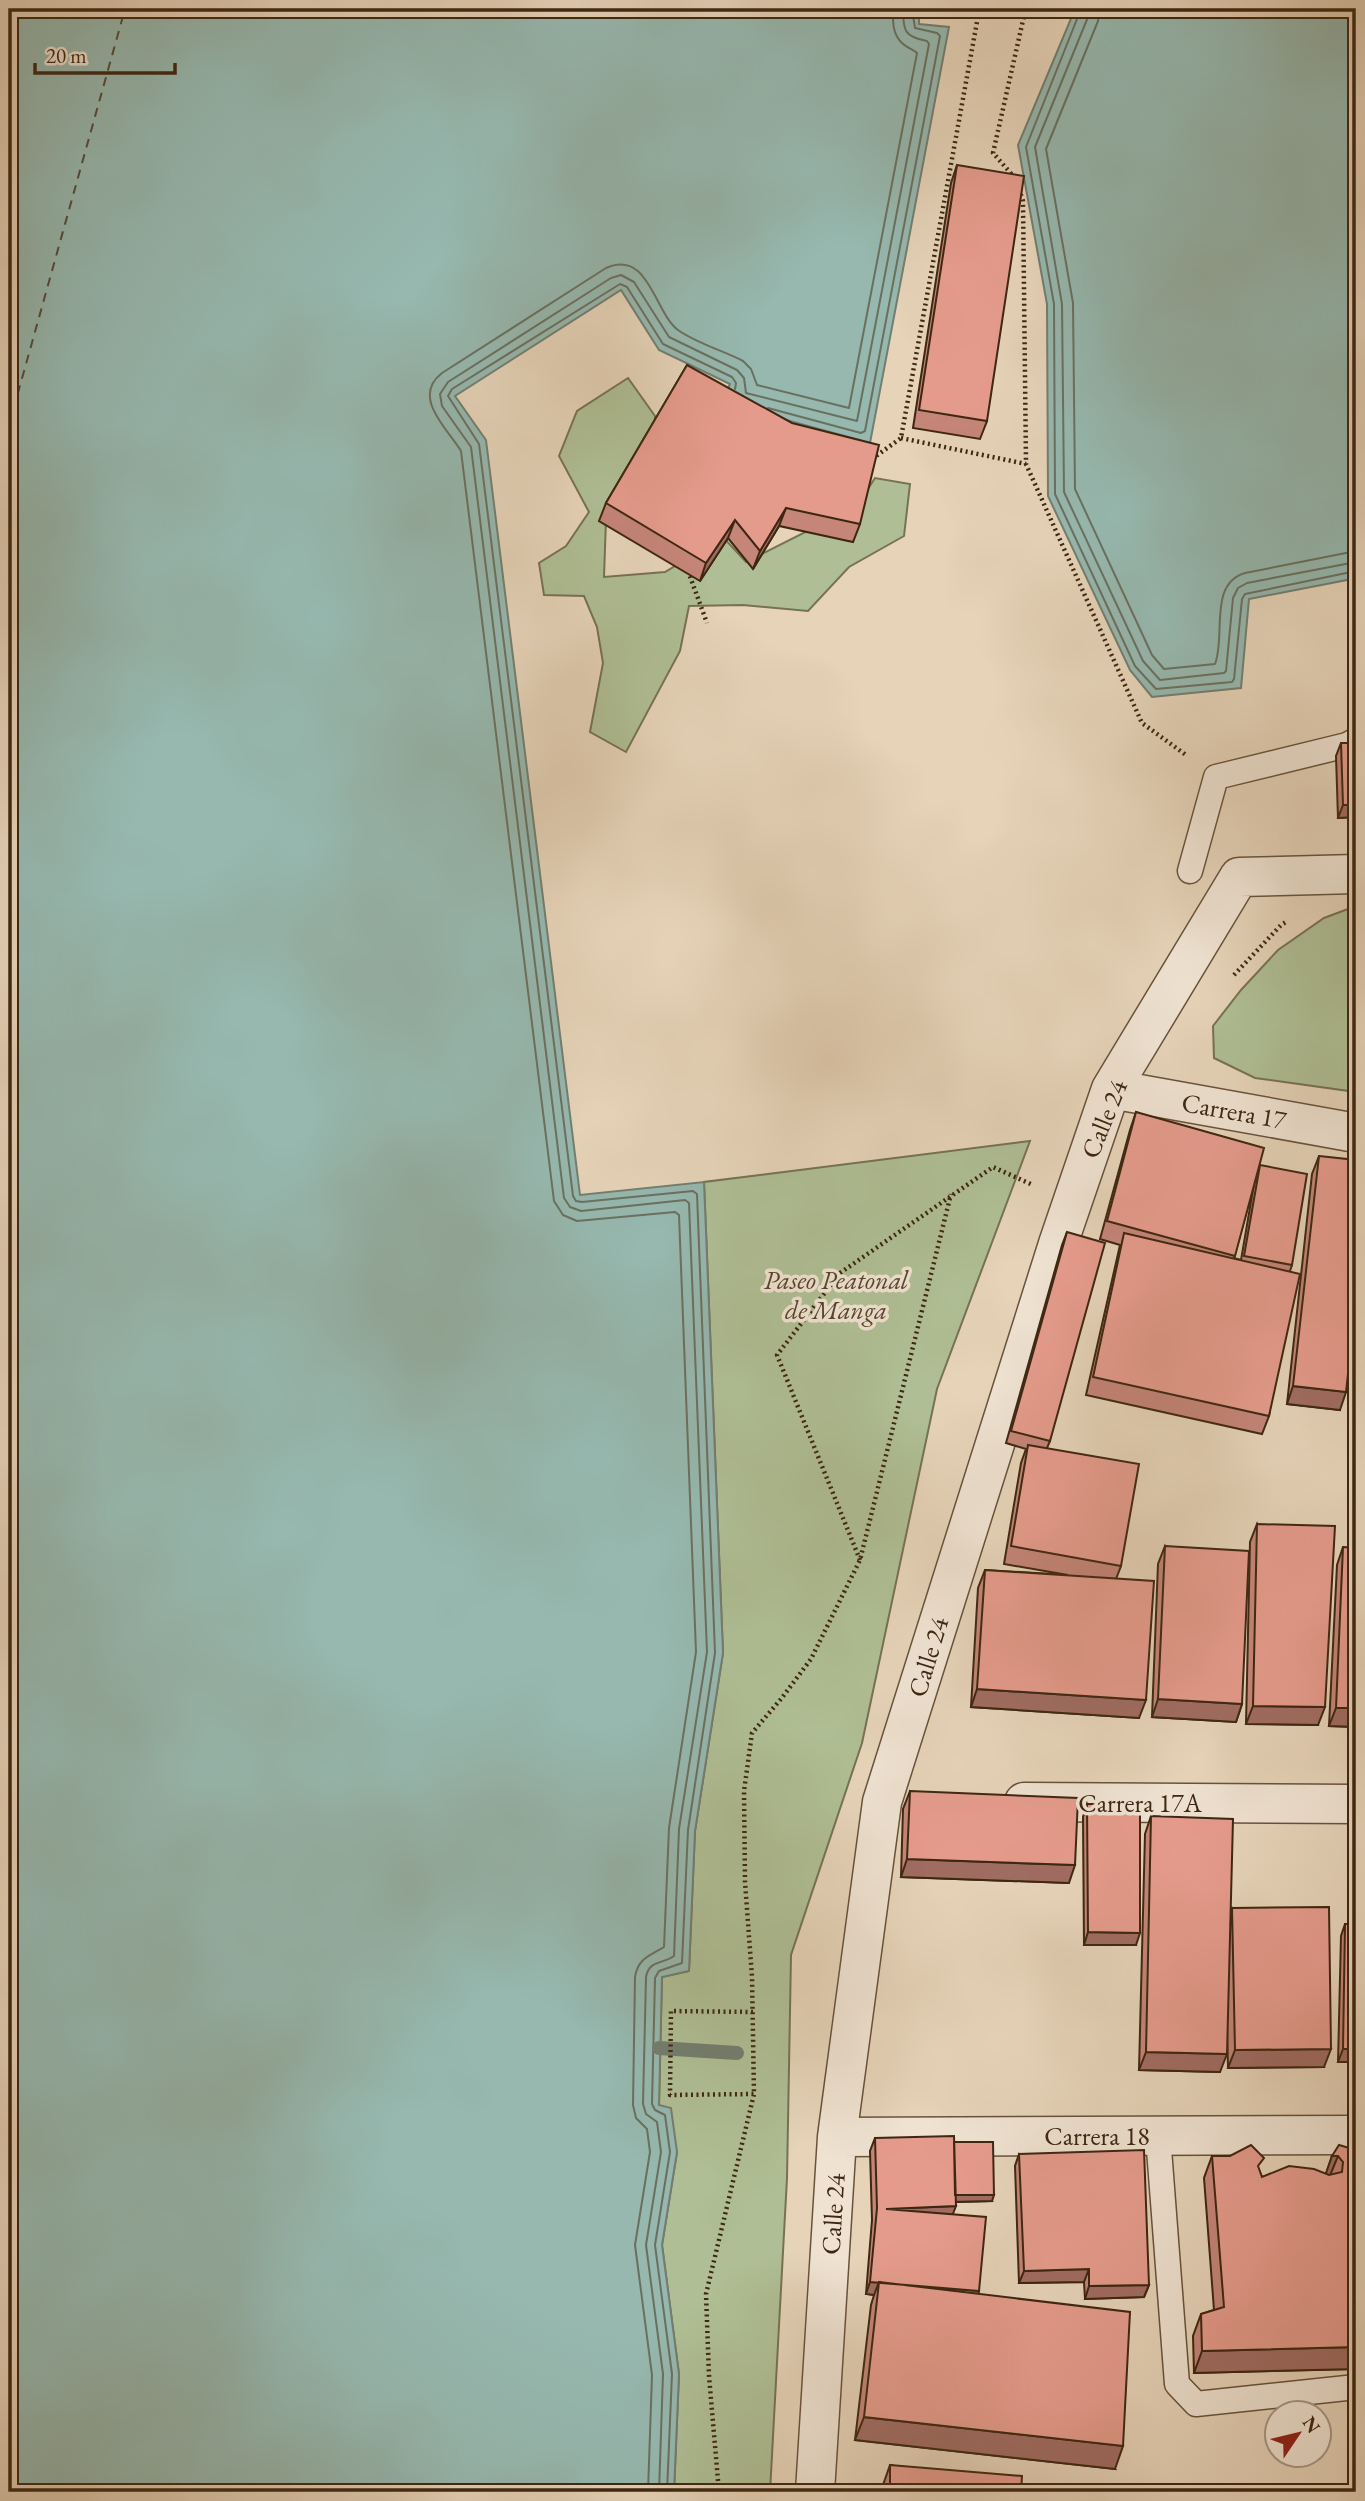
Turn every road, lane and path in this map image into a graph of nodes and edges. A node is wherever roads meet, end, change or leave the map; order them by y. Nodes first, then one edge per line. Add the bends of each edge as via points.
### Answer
1 (977, 9) edge
2 (1024, 16) dead end
3 (901, 438) junction
4 (867, 462) edge
5 (1026, 464) junction
6 (684, 560) edge
7 (707, 623) dead end
8 (1356, 740) edge
9 (1216, 777) junction
10 (1190, 871) dead end
11 (1356, 874) edge
12 (1291, 919) dead end
13 (1225, 985) dead end
14 (1111, 1089) junction
15 (1356, 1133) edge
16 (951, 1194) junction
17 (1071, 1205) junction
18 (860, 1560) junction
19 (882, 1802) junction
20 (924, 1802) edge
21 (994, 1802) edge
22 (1356, 1804) edge
23 (753, 2012) junction
24 (754, 2094) junction
25 (1356, 2135) edge
26 (1158, 2136) junction
27 (837, 2137) junction
28 (1356, 2386) edge
29 (719, 2492) edge
30 (815, 2492) edge

1 - 3 path
2 - 5 path via 993,153 1013,174 1023,201
3 - 4 path
3 - 5 path
5 - 9 path via 1142,723
6 - 7 path
8 - 9 lane
9 - 10 lane
11 - 14 street, Calle 24 via 1240,877
12 - 13 path
14 - 15 street, Carrera 17
14 - 17 street, Calle 24
16 - 17 path via 993,1167
16 - 18 path
16 - 18 path via 840,1273 777,1355
17 - 19 street, Calle 24
18 - 23 path via 811,1659 752,1733 744,1804
19 - 20 street
19 - 27 street, Calle 24
21 - 22 street, Carrera 17A
23 - 24 path
23 - 24 path via 671,2011 670,2095
24 - 29 path via 706,2294
25 - 26 street, Carrera 18
26 - 27 street, Carrera 18
26 - 28 lane via 1177,2384 1196,2404
27 - 30 street, Calle 24

